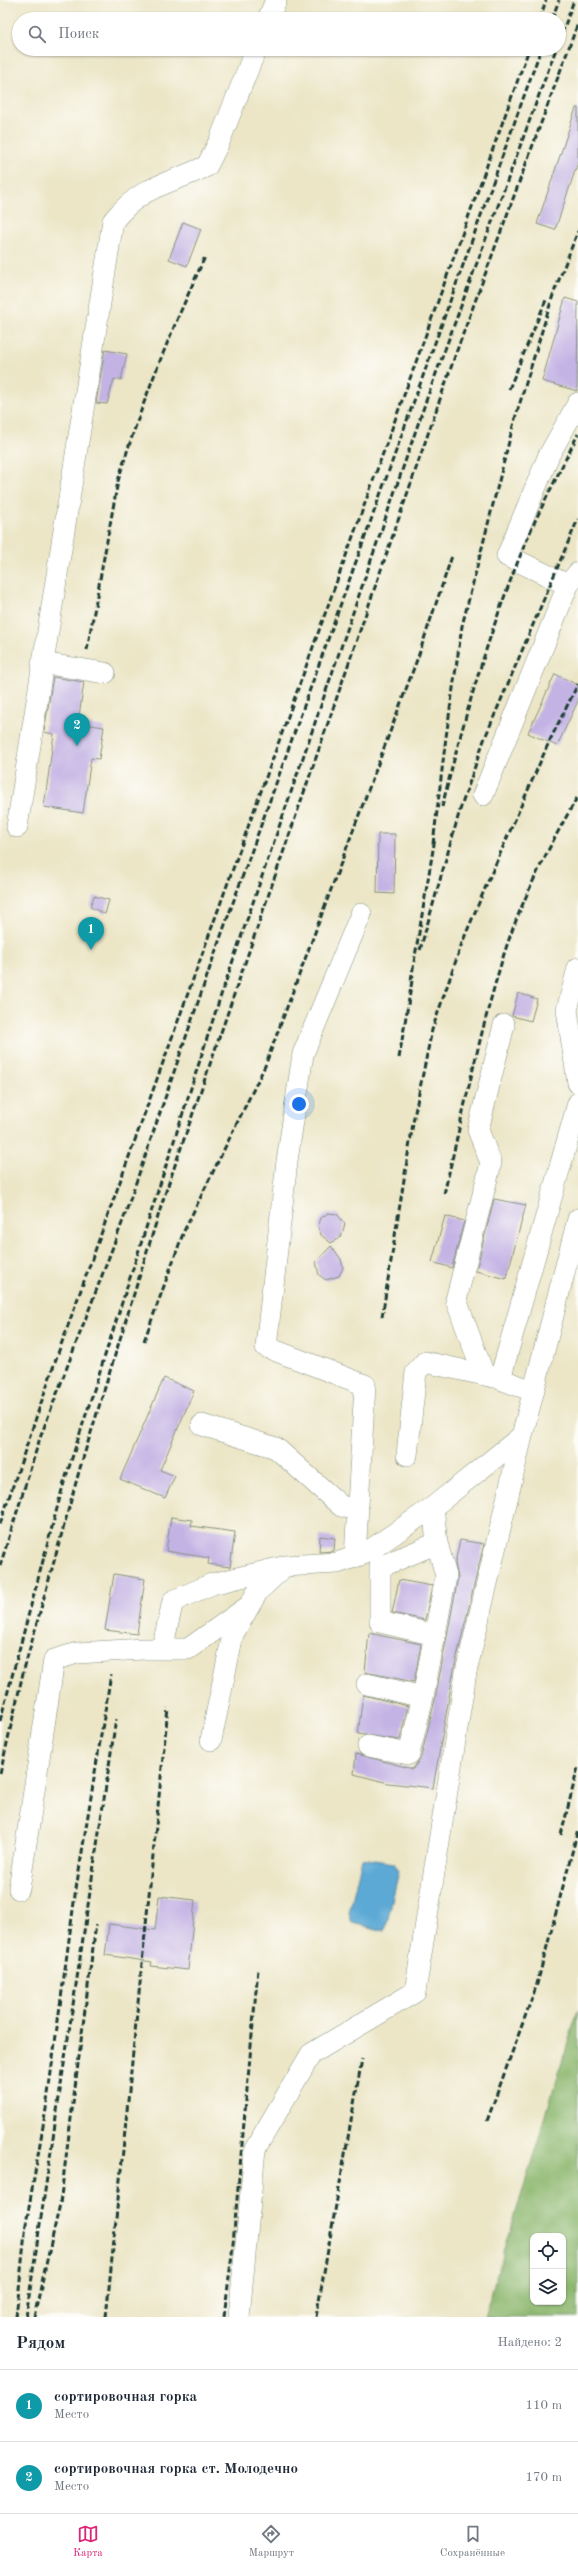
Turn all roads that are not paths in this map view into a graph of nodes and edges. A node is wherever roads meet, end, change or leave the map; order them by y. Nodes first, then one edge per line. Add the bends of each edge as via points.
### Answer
1 (276, 0) edge
2 (271, 12) edge
3 (253, 56) edge
4 (578, 403) edge
5 (573, 579) edge
6 (42, 663) junction
7 (105, 674) dead end
8 (483, 795) dead end
9 (18, 827) dead end
10 (361, 914) dead end
11 (578, 968) edge
12 (504, 1025) dead end
13 (578, 1083) edge
14 (578, 1104) edge
15 (578, 1219) edge
16 (492, 1377) junction
17 (533, 1391) junction
18 (202, 1425) dead end
19 (522, 1436) junction
20 (407, 1455) dead end
21 (433, 1507) junction
22 (358, 1510) junction
23 (437, 1544) junction
24 (355, 1557) junction
25 (285, 1566) junction
26 (249, 1606) junction
27 (435, 1635) junction
28 (162, 1649) junction
29 (367, 1684) dead end
30 (422, 1697) junction
31 (211, 1740) dead end
32 (368, 1746) dead end
33 (19, 1889) dead end
34 (239, 2317) edge

1 - 2 lane
3 - 6 lane via 207,166 154,186 128,203 113,221
4 - 5 lane via 549,455 507,556
5 - 8 lane
6 - 7 lane
6 - 9 lane
10 - 22 lane via 304,1054 287,1161 266,1347 365,1385
11 - 13 lane via 568,1010
12 - 16 lane via 478,1130 491,1163 456,1300
14 - 16 lane
15 - 17 lane
16 - 17 lane
16 - 20 lane via 425,1362 416,1372
17 - 19 lane
18 - 22 lane via 276,1448 341,1506
19 - 21 lane
19 - 34 lane via 466,1672 415,1992 311,2054 256,2149
21 - 23 lane
21 - 24 lane via 366,1553
22 - 24 lane
23 - 27 lane via 446,1576
23 - 27 lane via 380,1567 380,1622
24 - 25 lane via 337,1564
25 - 26 lane via 258,1591
25 - 28 lane via 212,1584 173,1601
26 - 28 lane via 188,1649
26 - 31 lane via 233,1634
27 - 30 lane
28 - 33 lane via 77,1653 54,1660
29 - 30 lane
30 - 32 lane via 409,1754

